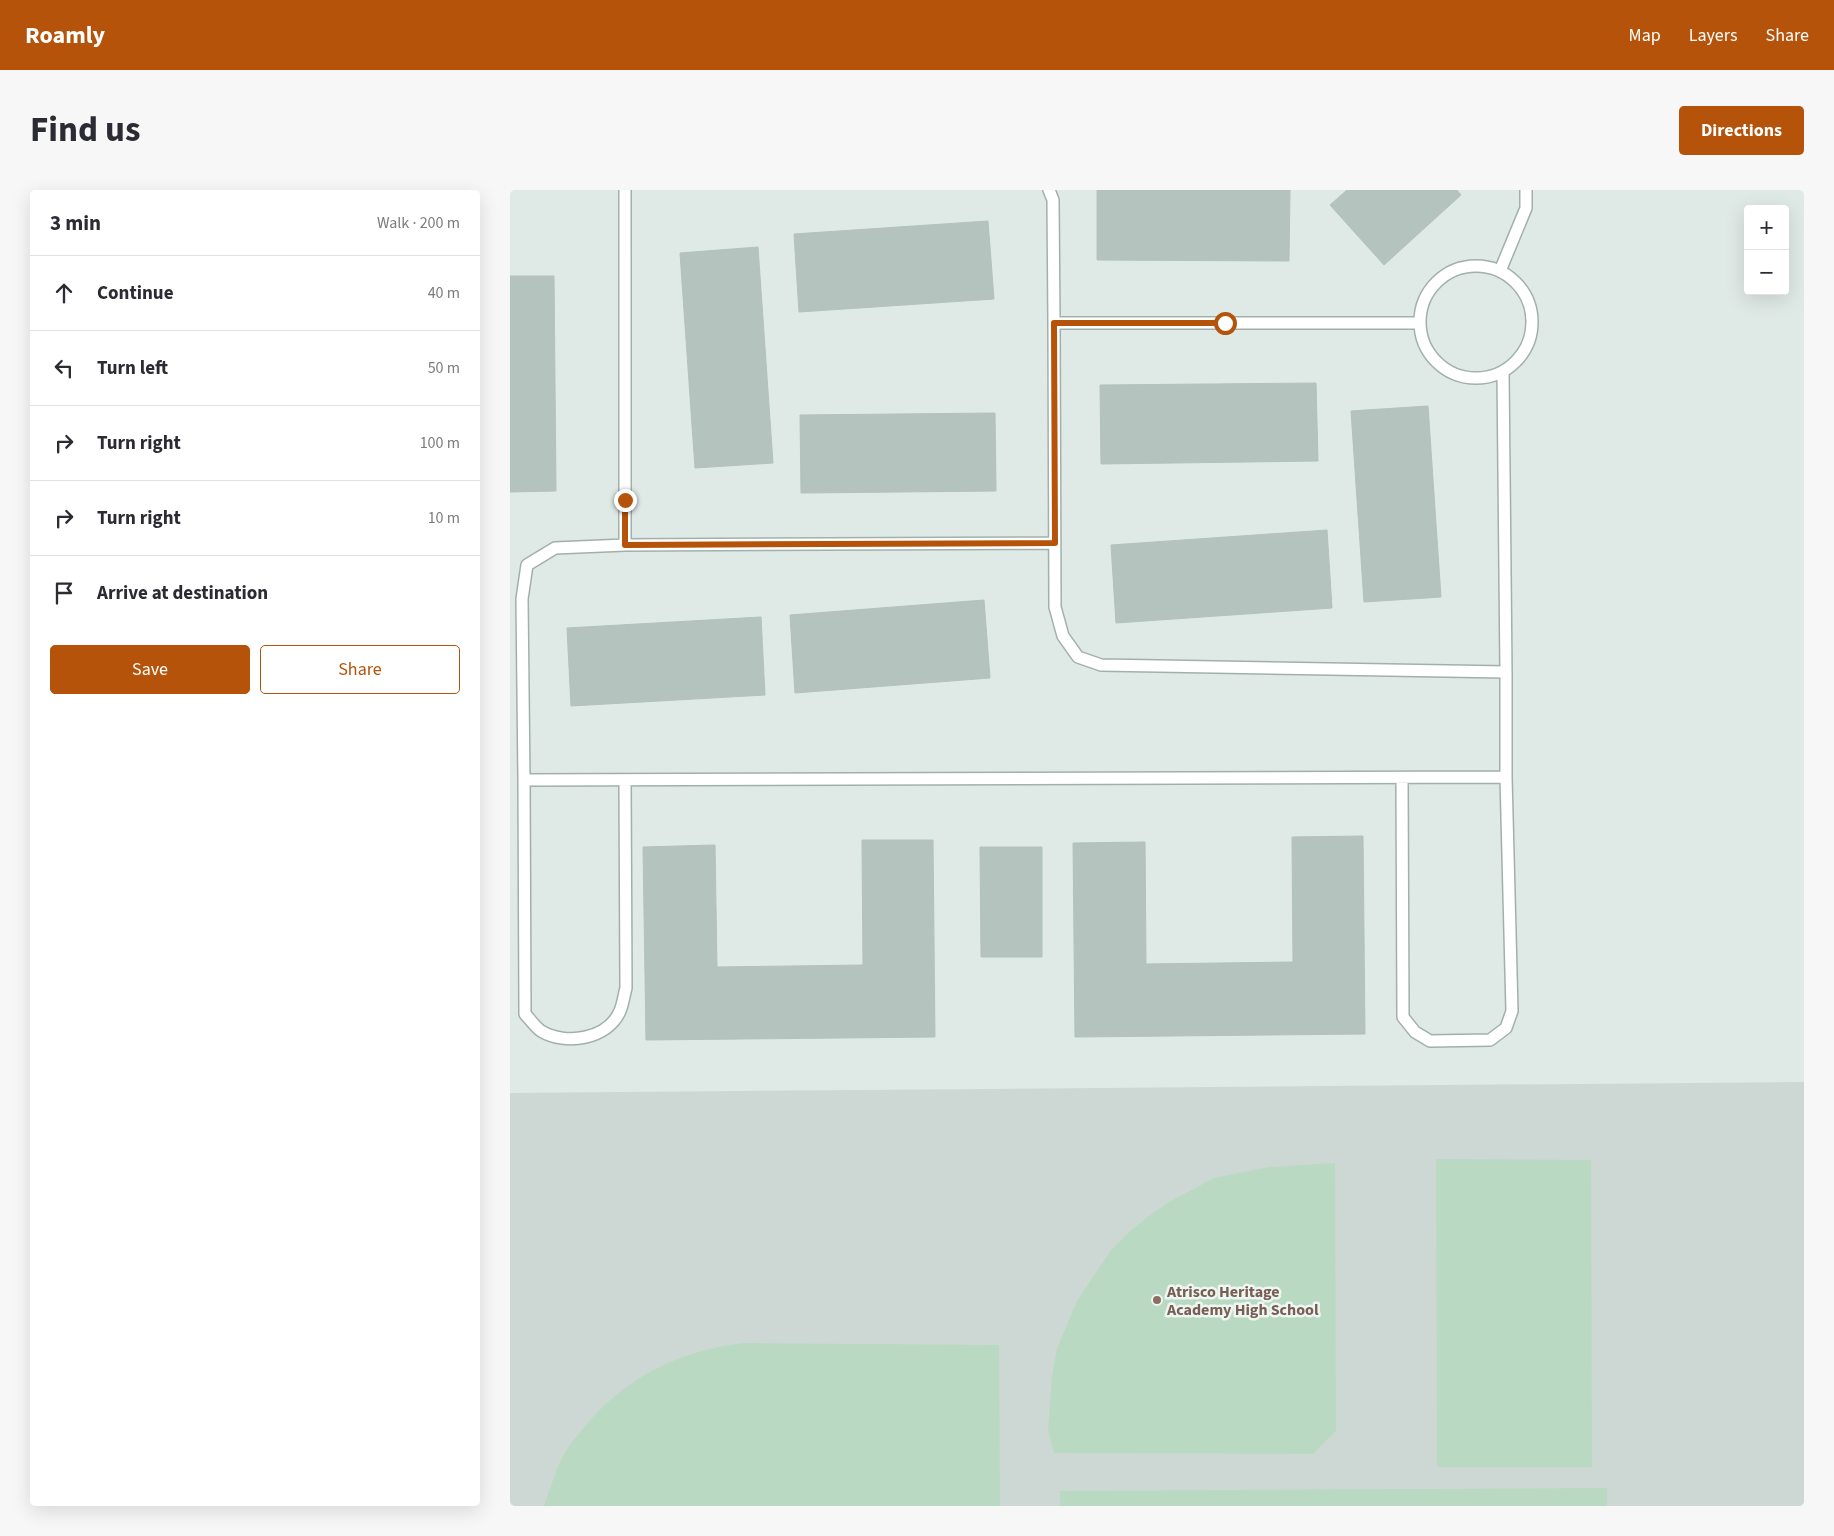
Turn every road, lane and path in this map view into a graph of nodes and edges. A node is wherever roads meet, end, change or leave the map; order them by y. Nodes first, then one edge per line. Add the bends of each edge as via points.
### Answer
1 (625, 190) edge
2 (1049, 190) edge
3 (1526, 190) edge
4 (1500, 271) junction
5 (1054, 323) junction
6 (1419, 323) junction
7 (1503, 372) junction
8 (1055, 543) junction
9 (625, 545) junction
10 (1506, 672) junction
11 (1506, 777) junction
12 (1402, 778) junction
13 (524, 780) junction
14 (625, 780) junction

1 - 9 lane
2 - 5 lane via 1054,200
3 - 4 lane via 1526,208
4 - 6 lane via 1481,265 1462,267 1445,274 1431,287 1422,304
4 - 7 lane via 1525,295 1531,311 1532,329 1527,346
5 - 6 lane
5 - 8 lane
6 - 7 lane via 1423,342 1432,359 1448,371 1466,378 1485,378
7 - 10 lane
8 - 9 lane
8 - 10 lane via 1055,607 1063,636 1078,657 1101,665
9 - 13 lane via 555,548 527,564 522,599
10 - 11 lane
11 - 12 lane
11 - 12 lane via 1512,1010 1506,1028 1490,1040 1430,1041 1415,1032 1403,1017
12 - 14 lane
13 - 14 lane
13 - 14 lane via 525,1014 540,1030 559,1038 584,1038 605,1029 620,1012 626,988

